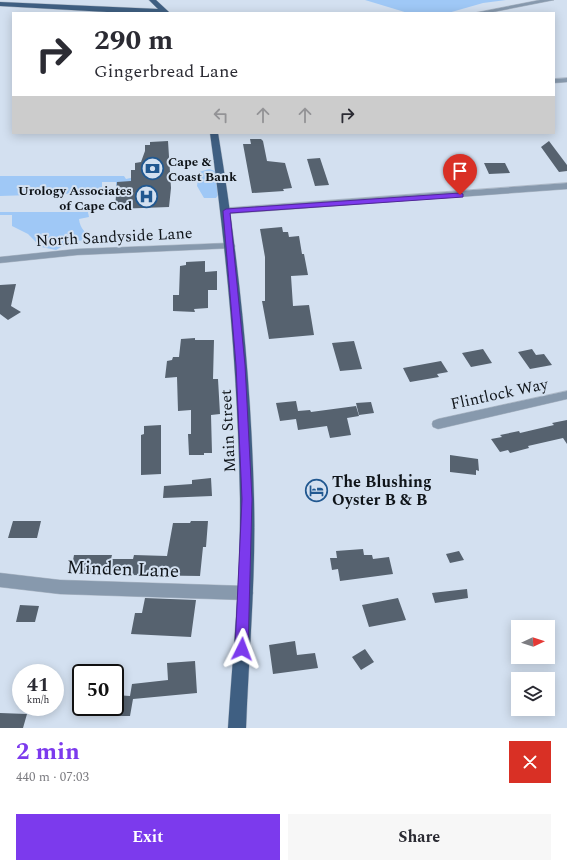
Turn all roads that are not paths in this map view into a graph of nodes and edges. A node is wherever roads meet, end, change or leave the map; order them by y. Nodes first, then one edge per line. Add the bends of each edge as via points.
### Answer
1 (152, 0) edge
2 (551, 0) edge
3 (0, 4) edge
4 (166, 12) edge
5 (484, 12) edge
6 (567, 80) edge
7 (555, 81) edge
8 (214, 134) edge
9 (567, 186) edge
10 (226, 211) junction
11 (230, 246) junction
12 (0, 260) edge
13 (567, 395) edge
14 (438, 424) dead end
15 (0, 580) edge
16 (244, 593) junction
17 (237, 728) edge

1 - 4 main road
2 - 5 street
3 - 4 main road
6 - 7 street
8 - 10 main road, Main Street
9 - 10 street
10 - 11 main road, Main Street
11 - 12 street, North Sandyside Lane via 66,253
11 - 16 main road, Main Street via 245,449 247,518
13 - 14 street, Flintlock Way
15 - 16 street, Minden Lane via 60,587
16 - 17 main road, Main Street

